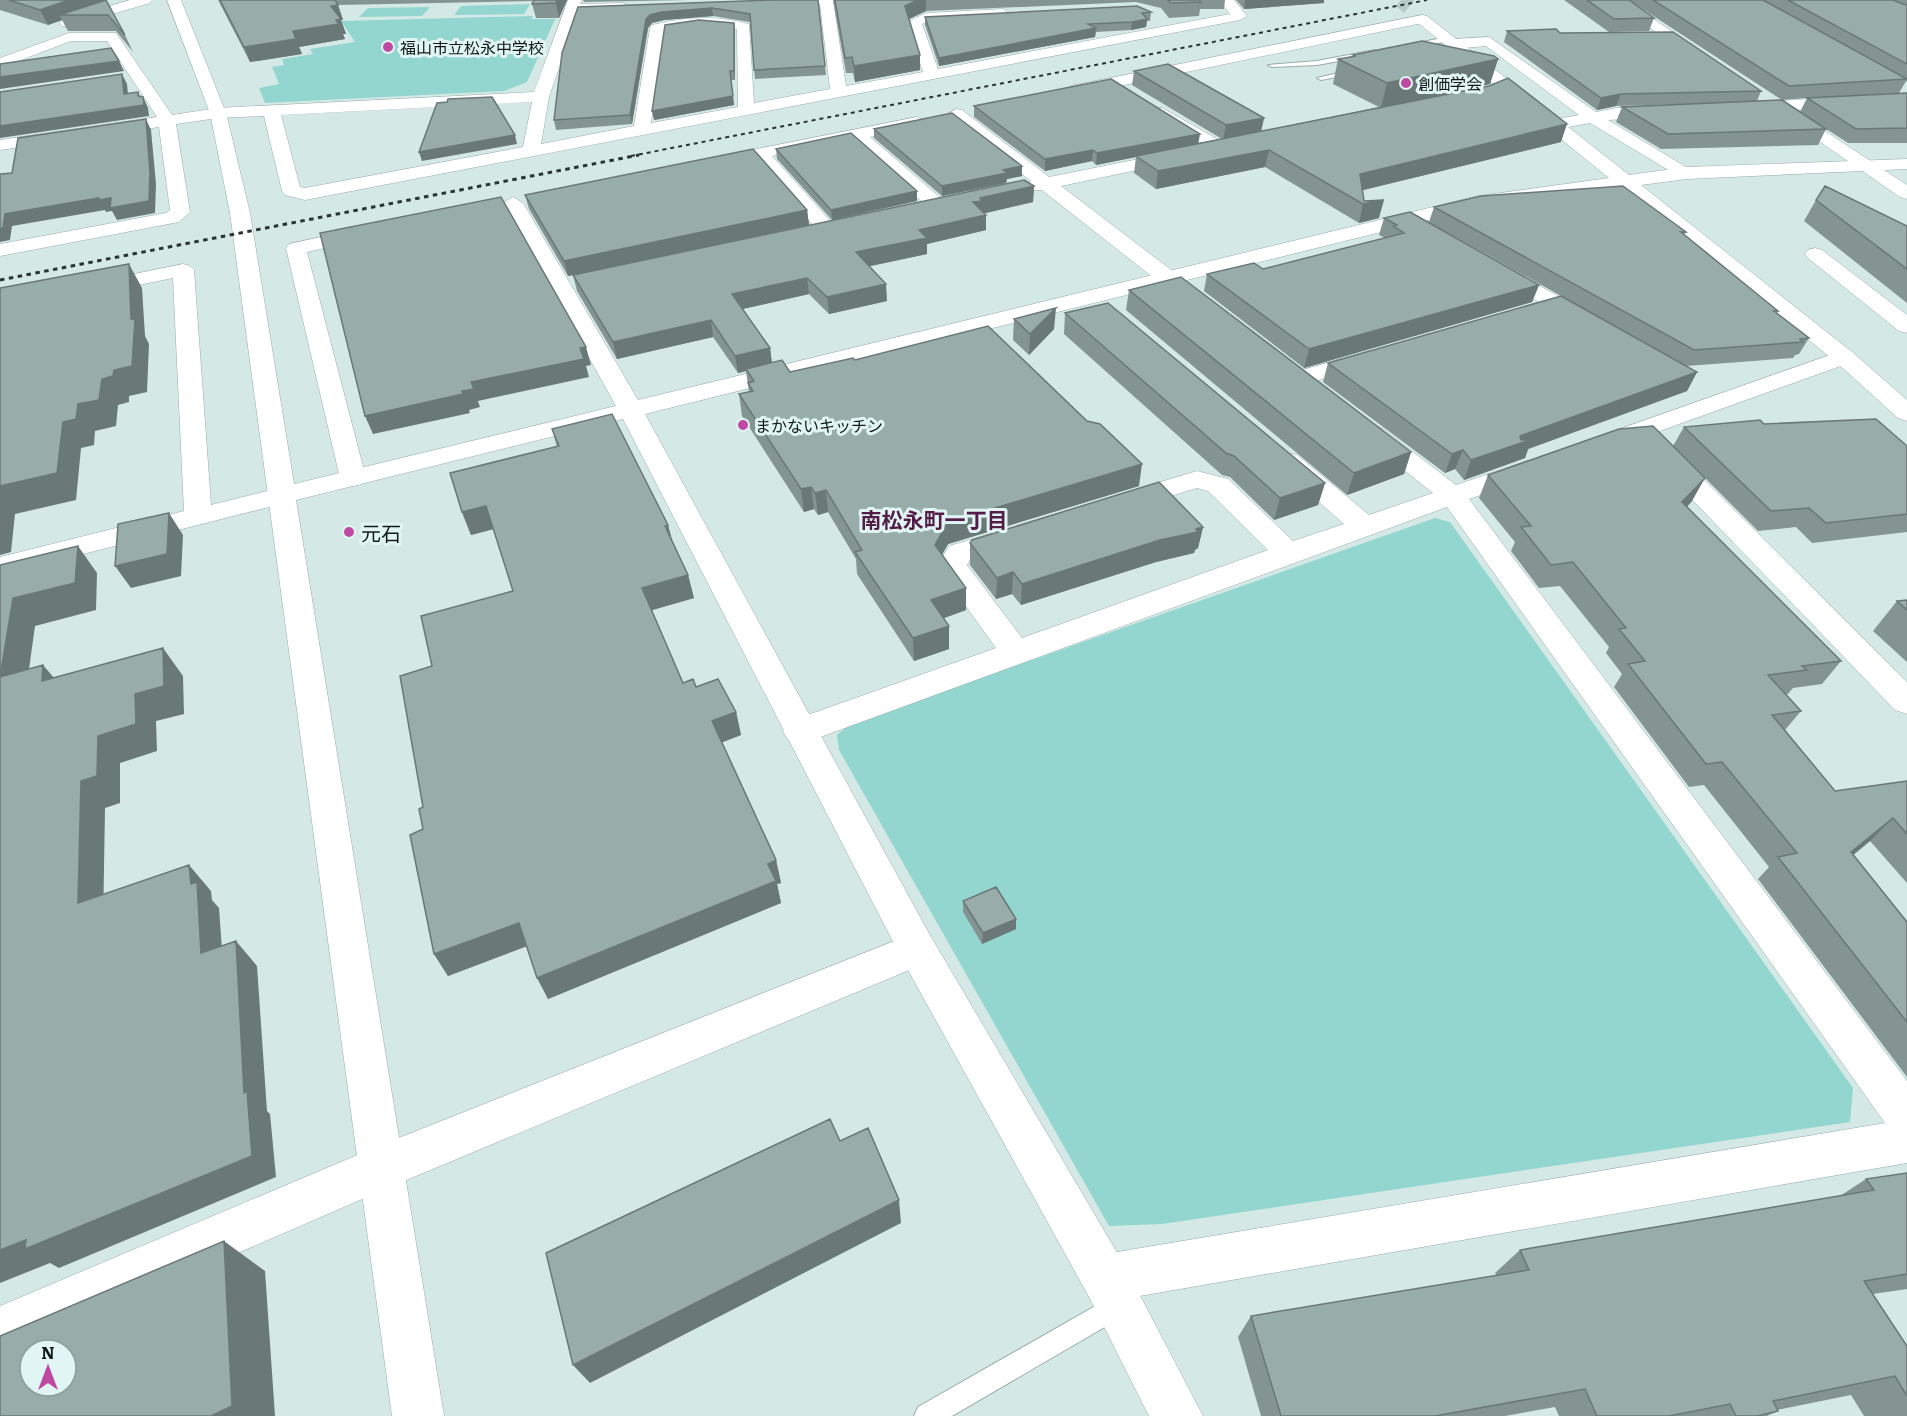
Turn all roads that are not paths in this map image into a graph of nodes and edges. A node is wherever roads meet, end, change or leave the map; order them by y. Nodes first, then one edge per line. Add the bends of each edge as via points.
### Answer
1 (145, 0) edge
2 (174, 0) edge
3 (826, 0) edge
4 (1226, 0) edge
5 (1616, 0) edge
6 (756, 3) edge
7 (573, 5) edge
8 (640, 7) edge
9 (1022, 12) edge
10 (999, 13) junction
11 (1155, 13) dead end
12 (1168, 29) junction
13 (39, 32) edge
14 (1649, 37) edge
15 (1671, 37) junction
16 (1453, 47) junction
17 (1393, 49) edge
18 (1382, 51) edge
19 (1020, 58) junction
20 (0, 63) edge
21 (1272, 65) dead end
22 (1368, 69) edge
23 (1719, 69) edge
24 (932, 74) junction
25 (138, 76) junction
26 (1321, 78) dead end
27 (115, 80) edge
28 (1112, 82) junction
29 (1506, 86) junction
30 (839, 92) junction
31 (1056, 94) edge
32 (1131, 94) edge
33 (1758, 94) edge
34 (1483, 95) edge
35 (542, 97) junction
36 (1907, 100) edge
37 (1151, 106) edge
38 (1777, 107) junction
39 (746, 110) junction
40 (271, 111) junction
41 (1726, 111) edge
42 (1682, 112) edge
43 (218, 113) junction
44 (167, 119) junction
45 (1595, 119) junction
46 (1557, 124) junction
47 (642, 129) junction
48 (856, 134) junction
49 (1243, 143) edge
50 (1220, 148) junction
51 (9, 150) edge
52 (531, 151) junction
53 (759, 153) junction
54 (1907, 164) edge
55 (700, 165) edge
56 (1868, 166) junction
57 (1687, 173) junction
58 (1626, 181) junction
59 (1046, 183) junction
60 (1013, 190) edge
61 (1907, 193) edge
62 (959, 201) edge
63 (514, 203) dead end
64 (937, 205) junction
65 (915, 210) edge
66 (1408, 219) junction
67 (849, 224) edge
68 (387, 229) edge
69 (827, 229) junction
70 (804, 234) edge
71 (1438, 236) edge
72 (0, 250) edge
73 (1815, 254) dead end
74 (1478, 258) edge
75 (1166, 277) junction
76 (69, 294) edge
77 (1092, 296) junction
78 (1558, 304) junction
79 (1524, 313) edge
80 (1220, 317) edge
81 (1119, 319) edge
82 (1907, 326) edge
83 (1610, 334) edge
84 (1390, 352) edge
85 (1844, 357) junction
86 (1328, 399) edge
87 (630, 410) junction
88 (1907, 413) edge
89 (1355, 420) edge
90 (1640, 430) junction
91 (1274, 450) edge
92 (1585, 450) edge
93 (1552, 461) edge
94 (353, 478) junction
95 (283, 495) junction
96 (1453, 496) junction
97 (1095, 511) edge
98 (198, 516) junction
99 (1365, 527) junction
100 (1038, 528) edge
101 (1288, 553) junction
102 (0, 566) edge
103 (1015, 651) junction
104 (1907, 702) edge
105 (800, 731) junction
106 (917, 949) junction
107 (1907, 1117) edge
108 (1907, 1141) edge
109 (381, 1168) junction
110 (1112, 1291) junction
111 (0, 1331) edge
112 (418, 1416) edge
113 (927, 1416) edge
114 (1178, 1416) edge

1 - 13 street
2 - 43 street
3 - 6 street
3 - 30 street
4 - 12 street via 1240,16
5 - 15 street
7 - 8 street
7 - 35 street
9 - 10 street
10 - 19 street
10 - 24 street via 926,17 914,22
11 - 12 street
12 - 19 street
14 - 15 street
15 - 23 street
16 - 17 lane
16 - 28 street via 1415,13
16 - 29 street
16 - 45 street via 1489,41
18 - 21 lane via 1317,63
19 - 24 street
20 - 25 street via 69,37 111,36
22 - 26 lane
24 - 30 street
25 - 27 street
25 - 44 street
28 - 31 street
28 - 32 street
29 - 34 street
29 - 46 street
30 - 39 street
33 - 38 street
35 - 40 street
35 - 52 street
36 - 38 street
37 - 50 street
38 - 41 street
38 - 56 street
39 - 47 street
39 - 47 street via 744,27 731,22 669,25 657,28
40 - 43 street
40 - 52 street via 292,191 305,194
42 - 45 street via 1616,113
43 - 44 street
43 - 95 street via 240,213
44 - 51 street
44 - 72 street via 180,212 172,218
45 - 46 street
45 - 57 street
46 - 58 street
47 - 52 street
48 - 53 street
48 - 59 street via 967,112
48 - 64 street
49 - 50 street
50 - 59 street
53 - 55 street
53 - 69 street
54 - 56 street
56 - 57 street
56 - 61 street
57 - 58 street
58 - 66 street via 1478,202
58 - 85 street
59 - 60 street
59 - 75 street
62 - 64 street
63 - 87 street via 571,284
64 - 65 street
66 - 71 street
66 - 75 street
67 - 69 street
68 - 94 street via 296,248
69 - 70 street
73 - 82 street
74 - 78 street
75 - 77 street
75 - 80 street
76 - 98 street via 183,270
77 - 81 street
77 - 87 street via 988,331
78 - 79 street
78 - 83 street
84 - 86 street via 1292,371
85 - 88 street
85 - 90 street via 1713,394
87 - 94 street
87 - 105 street
89 - 96 street
90 - 92 street
90 - 104 street
91 - 99 street
93 - 96 street
94 - 95 street
95 - 98 street
95 - 109 street
96 - 99 street
96 - 107 street
97 - 101 street via 1197,479 1218,485
98 - 102 street
99 - 101 street
100 - 103 street via 958,553 952,566
101 - 103 street
103 - 105 street
105 - 106 street
106 - 109 street
106 - 110 street
108 - 110 street
109 - 111 street
109 - 112 street
110 - 113 lane
110 - 114 street

